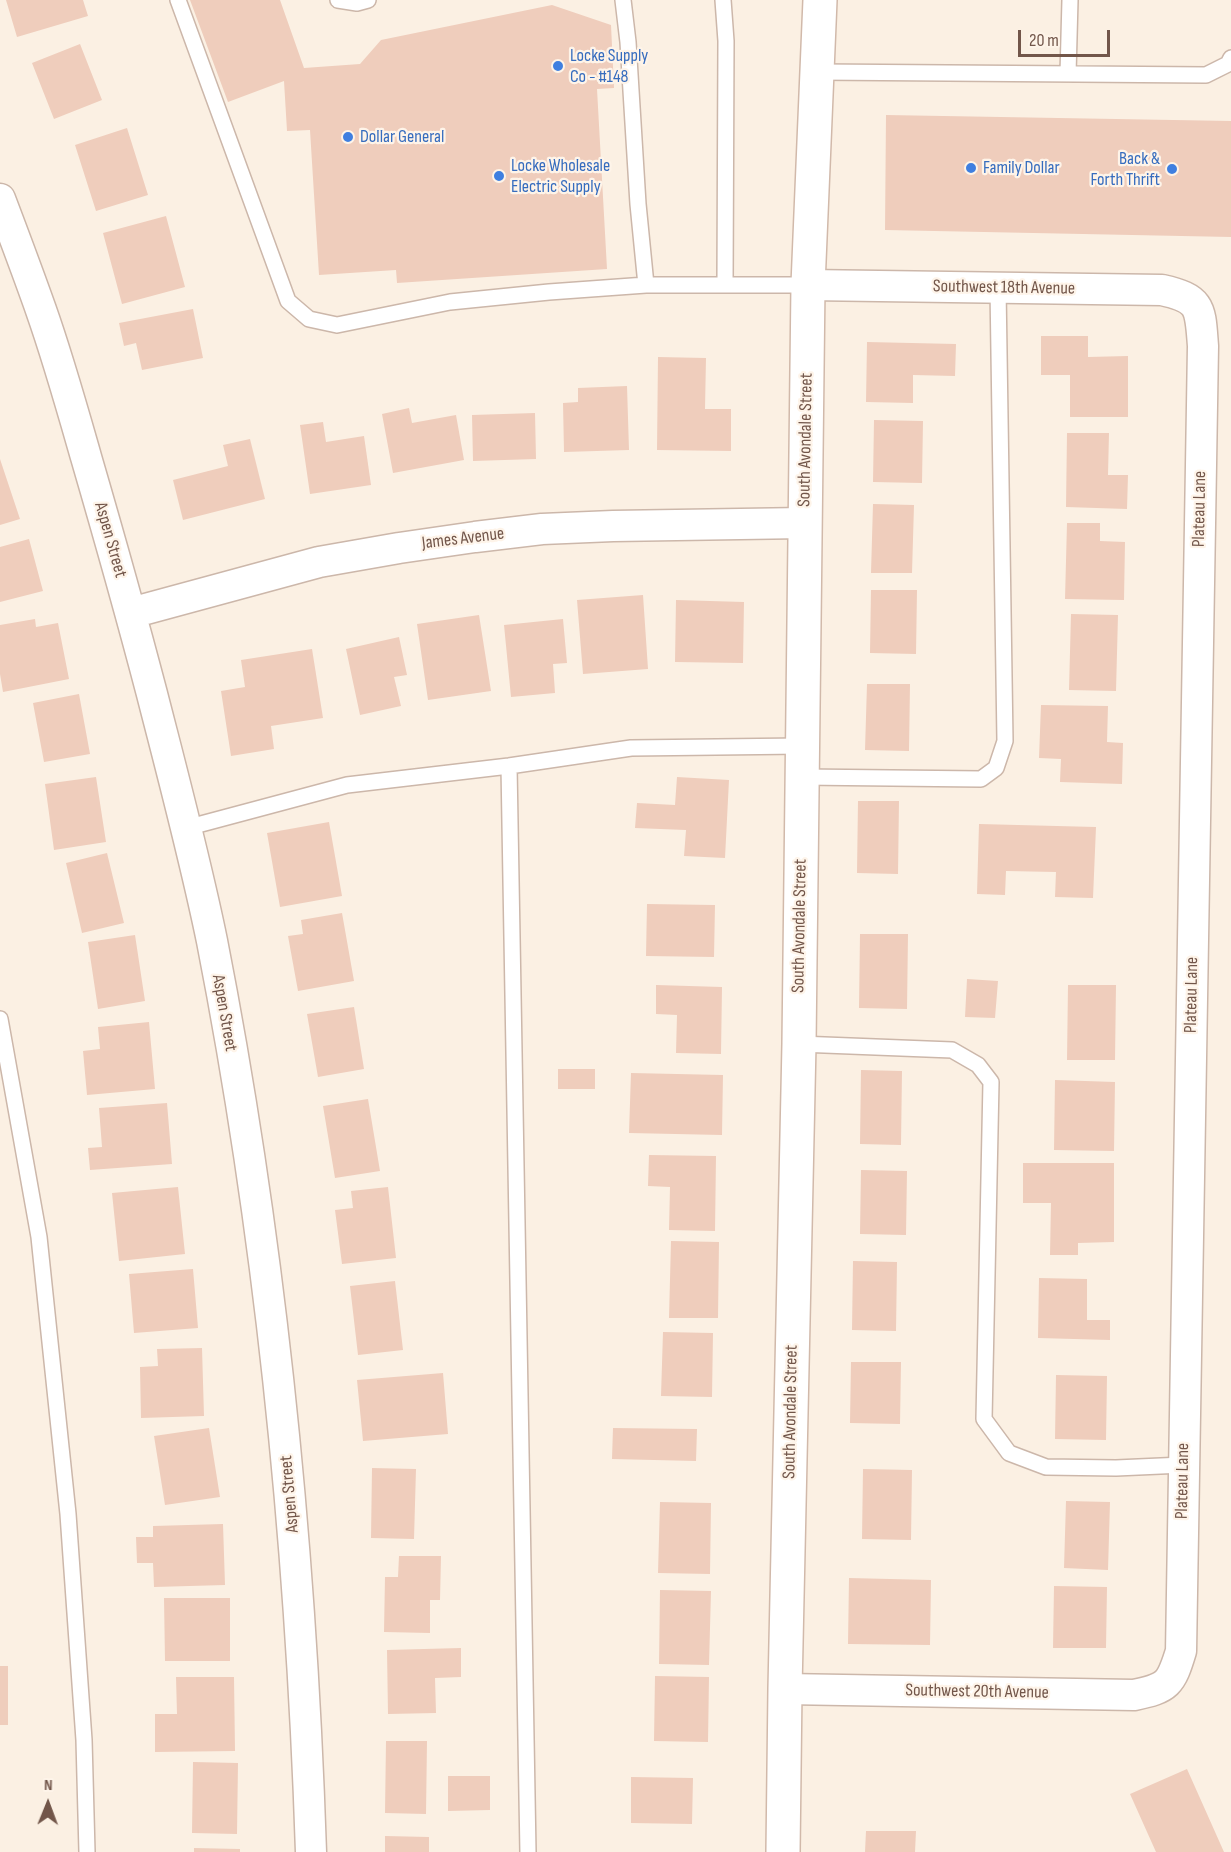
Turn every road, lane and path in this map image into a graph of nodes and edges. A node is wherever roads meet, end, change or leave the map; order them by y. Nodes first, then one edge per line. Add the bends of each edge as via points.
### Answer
1 (178, 0) edge
2 (338, 0) edge
3 (368, 0) edge
4 (624, 0) edge
5 (723, 0) edge
6 (820, 0) edge
7 (1070, 0) edge
8 (1231, 58) edge
9 (818, 72) junction
10 (1068, 74) junction
11 (0, 199) edge
12 (725, 284) junction
13 (646, 285) junction
14 (808, 285) junction
15 (998, 288) junction
16 (1195, 304) joint
17 (804, 523) junction
18 (131, 613) junction
19 (802, 762) junction
20 (509, 765) junction
21 (186, 828) junction
22 (0, 1019) edge
23 (799, 1044) junction
24 (1184, 1465) junction
25 (1167, 1684) joint
26 (785, 1689) junction
27 (87, 1852) edge
28 (310, 1852) edge
29 (528, 1852) edge
30 (783, 1852) edge

1 - 13 lane via 288,301 309,319 337,325 450,302
2 - 3 lane
4 - 13 lane
5 - 12 lane
6 - 9 main road, South Avondale Street
7 - 10 lane
8 - 10 lane via 1206,75
9 - 10 lane
9 - 14 main road, South Avondale Street
11 - 18 street, Aspen Street via 42,313
12 - 13 lane
12 - 14 lane
14 - 15 street, Southwest 18th Avenue
14 - 17 main road, South Avondale Street
15 - 16 street, Southwest 18th Avenue via 1162,290 1182,294
15 - 19 lane via 1005,741 996,768 981,779
16 - 24 street, Plateau Lane via 1203,346
17 - 18 street, James Avenue via 613,525 475,537 319,562
17 - 19 main road, South Avondale Street
18 - 21 street, Aspen Street
19 - 20 lane via 631,748
19 - 23 main road, South Avondale Street
20 - 21 lane via 347,785
20 - 29 lane
21 - 28 street, Aspen Street via 235,1075 271,1320 298,1585
22 - 27 lane via 39,1237 68,1514 84,1740
23 - 24 lane via 952,1050 978,1065 991,1082 984,1419 1009,1453 1046,1467
23 - 26 main road, South Avondale Street
24 - 25 street, Plateau Lane via 1181,1651
25 - 26 street, Southwest 20th Avenue via 1134,1695
26 - 30 main road, South Avondale Street

